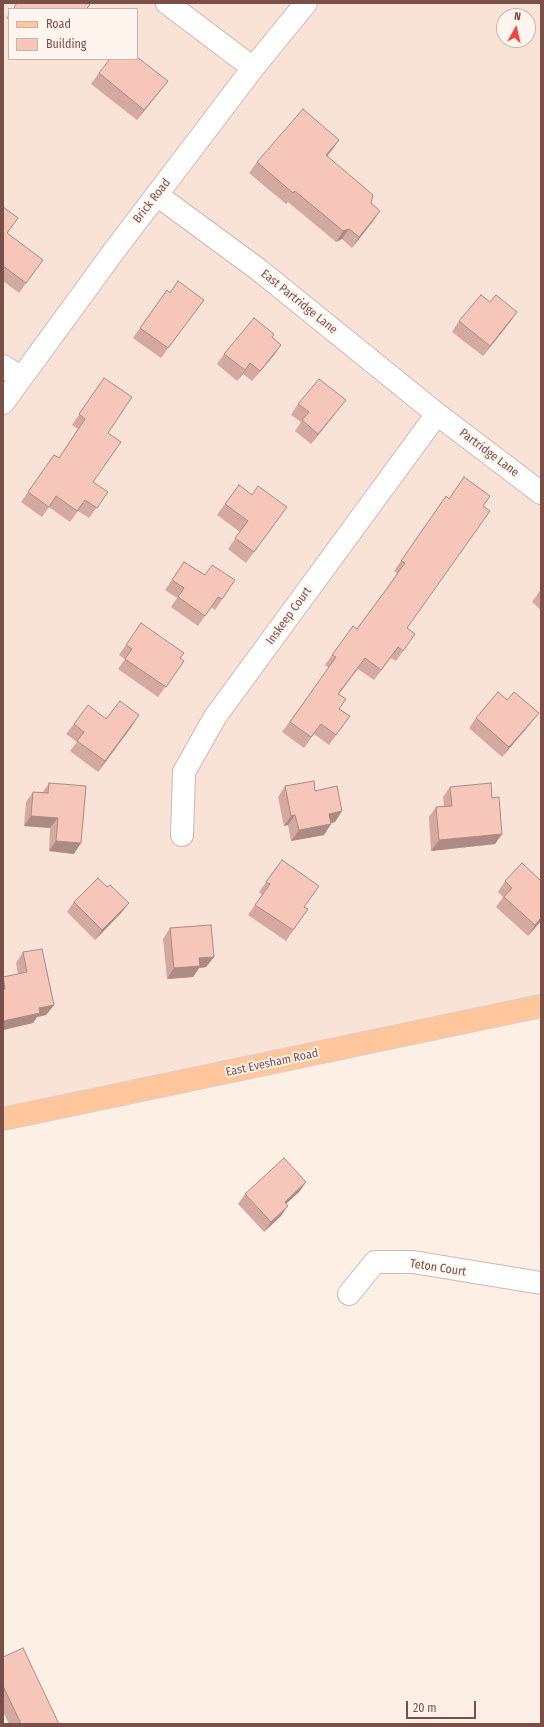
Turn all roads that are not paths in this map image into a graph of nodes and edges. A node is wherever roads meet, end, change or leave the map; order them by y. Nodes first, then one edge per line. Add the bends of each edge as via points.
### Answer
1 (167, 3) edge
2 (306, 3) edge
3 (253, 68) junction
4 (158, 195) junction
5 (12, 372) edge
6 (3, 403) edge
7 (437, 414) junction
8 (541, 493) edge
9 (182, 835) dead end
10 (541, 1006) edge
11 (3, 1119) edge
12 (541, 1283) edge
13 (349, 1294) dead end

1 - 3 street
2 - 3 street, Brick Road
3 - 4 street, Brick Road
4 - 5 street, Brick Road
4 - 7 street, East Partridge Lane via 259,270
5 - 6 street, Brick Road
7 - 8 street, Partridge Lane
7 - 9 street, Inskeep Court via 215,717 184,772
10 - 11 main road, East Evesham Road
12 - 13 street, Teton Court via 413,1262 375,1262

